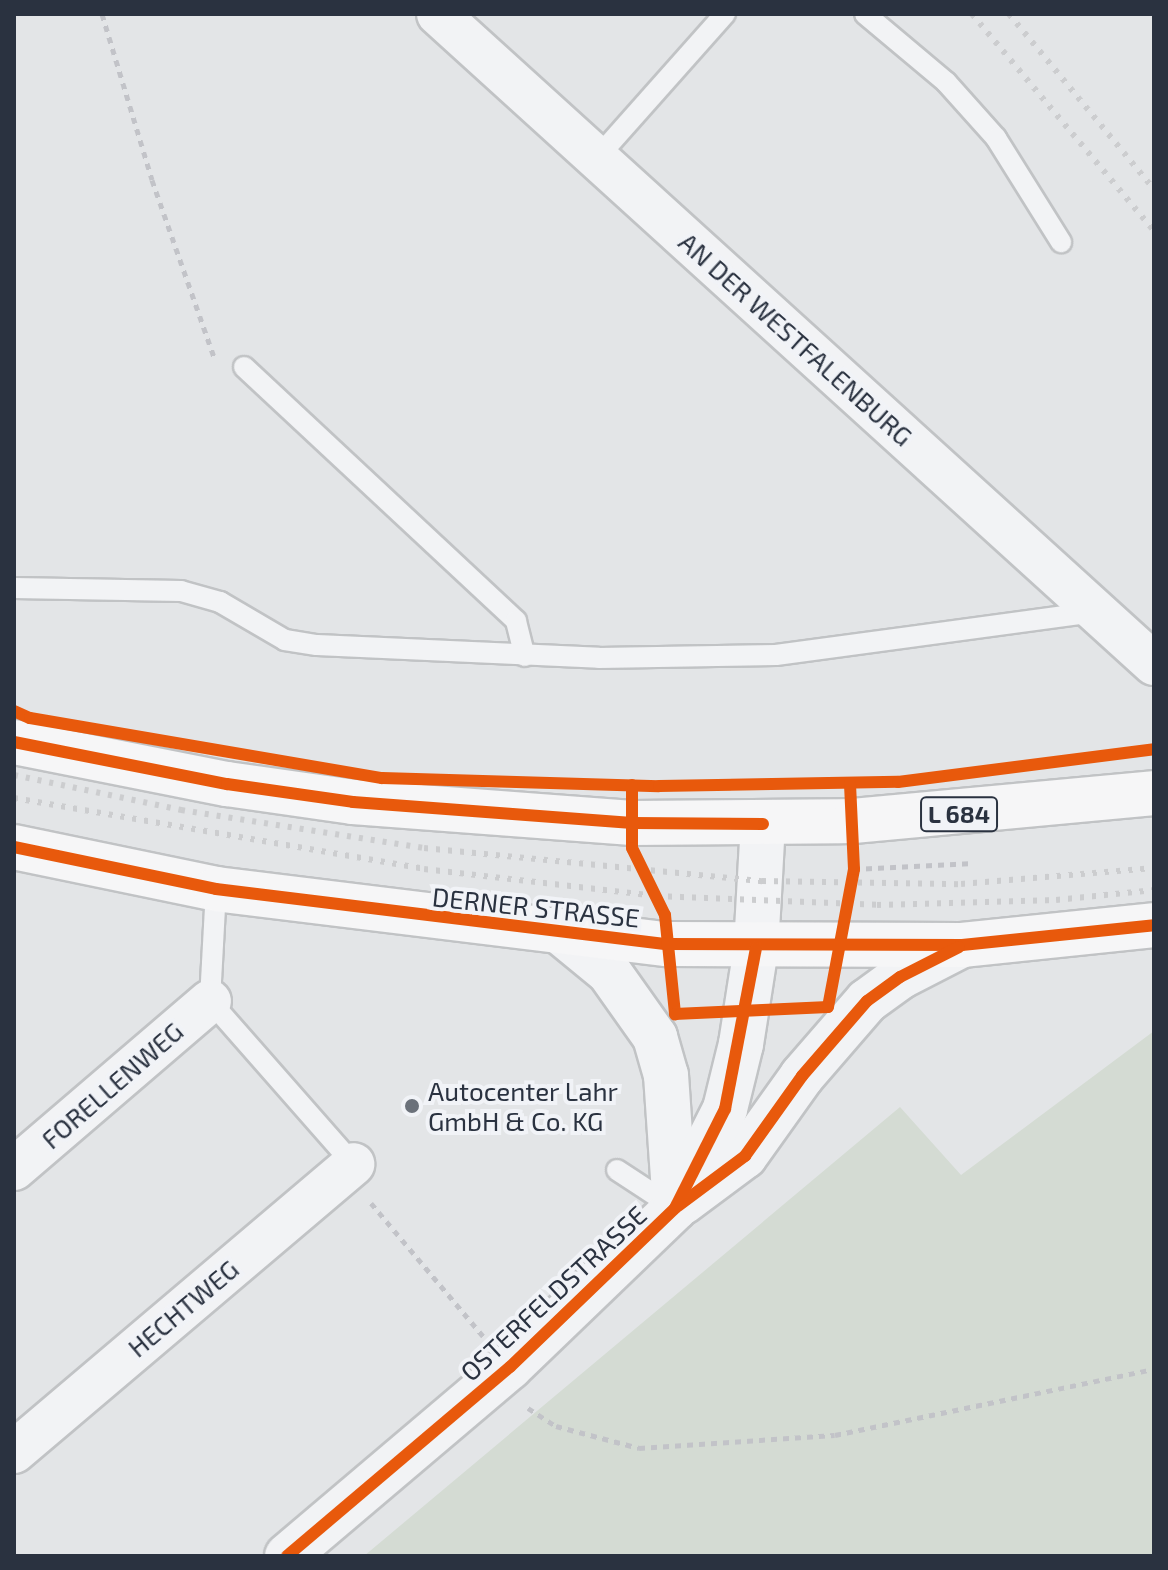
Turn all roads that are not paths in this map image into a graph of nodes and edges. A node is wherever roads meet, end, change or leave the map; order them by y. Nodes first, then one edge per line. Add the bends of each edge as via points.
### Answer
1 (438, 14) edge
2 (725, 14) edge
3 (865, 14) edge
4 (597, 158) junction
5 (1061, 242) dead end
6 (244, 367) road end
7 (14, 588) edge
8 (1097, 612) junction
9 (525, 656) junction
10 (1154, 664) edge
11 (14, 742) edge
12 (1154, 793) edge
13 (763, 824) junction
14 (14, 847) edge
15 (216, 889) junction
16 (1154, 925) edge
17 (559, 931) junction
18 (962, 945) junction
19 (756, 948) junction
20 (210, 1001) junction
21 (353, 1164) joint
22 (14, 1169) edge
23 (617, 1170) dead end
24 (675, 1208) junction
25 (14, 1452) edge
26 (287, 1556) edge

1 - 4 street, AN DER WESTFALENBURG
2 - 4 lane
3 - 5 lane via 946,82 996,138
4 - 8 street, AN DER WESTFALENBURG
6 - 9 lane via 516,621
7 - 9 lane via 181,591 220,602 285,640
8 - 9 lane via 776,655
8 - 10 street, AN DER WESTFALENBURG
11 - 13 main road, L 684 via 212,782 353,802 632,823
12 - 13 main road, L 684 via 944,815
13 - 19 street, OSTERFELDSTRASSE
14 - 15 main road, DERNER STRASSE
15 - 17 main road, DERNER STRASSE
15 - 20 lane
16 - 18 main road, DERNER STRASSE
17 - 19 main road, DERNER STRASSE
17 - 24 street via 609,972 655,1037 666,1075
18 - 19 main road, DERNER STRASSE
18 - 24 street via 867,1001 802,1076 745,1156
19 - 24 street, OSTERFELDSTRASSE via 725,1109
20 - 21 lane
20 - 22 street, FORELLENWEG
21 - 25 street, HECHTWEG
23 - 24 lane
24 - 26 street, OSTERFELDSTRASSE via 500,1375

